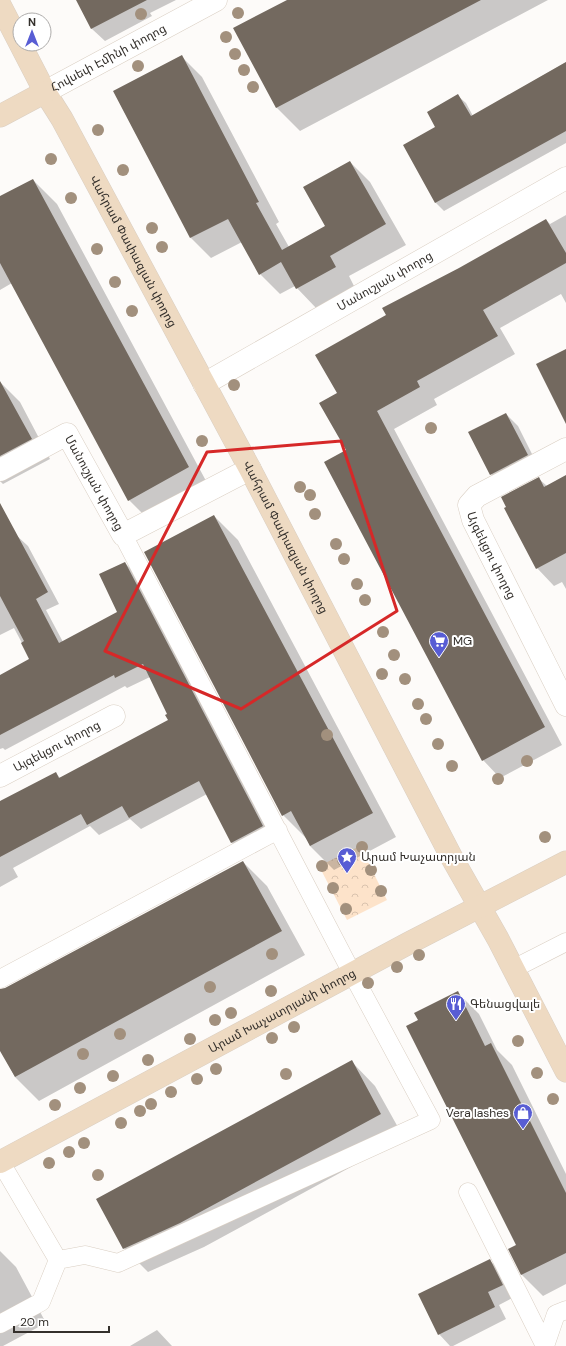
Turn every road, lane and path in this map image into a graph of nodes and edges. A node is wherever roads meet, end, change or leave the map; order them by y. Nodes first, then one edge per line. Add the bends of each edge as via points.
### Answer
1 (216, 0) edge
2 (0, 5) edge
3 (45, 92) junction
4 (0, 116) edge
5 (566, 178) edge
6 (204, 384) junction
7 (566, 449) edge
8 (250, 468) junction
9 (0, 470) edge
10 (123, 535) junction
11 (566, 705) edge
12 (114, 716) dead end
13 (0, 776) edge
14 (278, 830) junction
15 (566, 862) edge
16 (480, 907) junction
17 (566, 942) edge
18 (513, 969) junction
19 (353, 974) junction
20 (0, 979) edge
21 (566, 1071) edge
22 (0, 1162) edge
23 (468, 1192) dead end
24 (58, 1260) junction
25 (566, 1310) edge
26 (0, 1324) edge
27 (545, 1346) edge

1 - 3 street, Հովսեփ Էմինի փողոց
2 - 3 street, Վահրամ Փափազյան փողոց
3 - 4 street, Հովսեփ Էմինի փողոց
3 - 6 street, Վահրամ Փափազյան փողոց via 66,126
5 - 6 street, Մանուշյան փողոց
6 - 8 street, Վահրամ Փափազյան փողոց
7 - 11 street, Այգեկցու փողոց via 477,496 469,505 473,520
8 - 10 street, Մանուշյան փողոց
8 - 16 street, Վահրամ Փափազյան փողոց via 452,858
9 - 10 street, Մանուշյան փողոց via 67,434
10 - 14 lane
12 - 13 street, Այգեկցու փողոց
14 - 19 lane
14 - 20 lane
15 - 16 street, Արամ Խաչատրյանի փողոց
16 - 18 street, Վահրամ Փափազյան փողոց
16 - 19 street, Արամ Խաչատրյանի փողոց
17 - 18 lane
18 - 21 street, Վահրամ Փափազյան փողոց
19 - 22 street, Արամ Խաչատրյանի փողոց
19 - 24 lane via 431,1120 118,1263 85,1256
22 - 24 lane
23 - 27 lane
24 - 26 lane via 40,1302
25 - 27 lane via 556,1314

